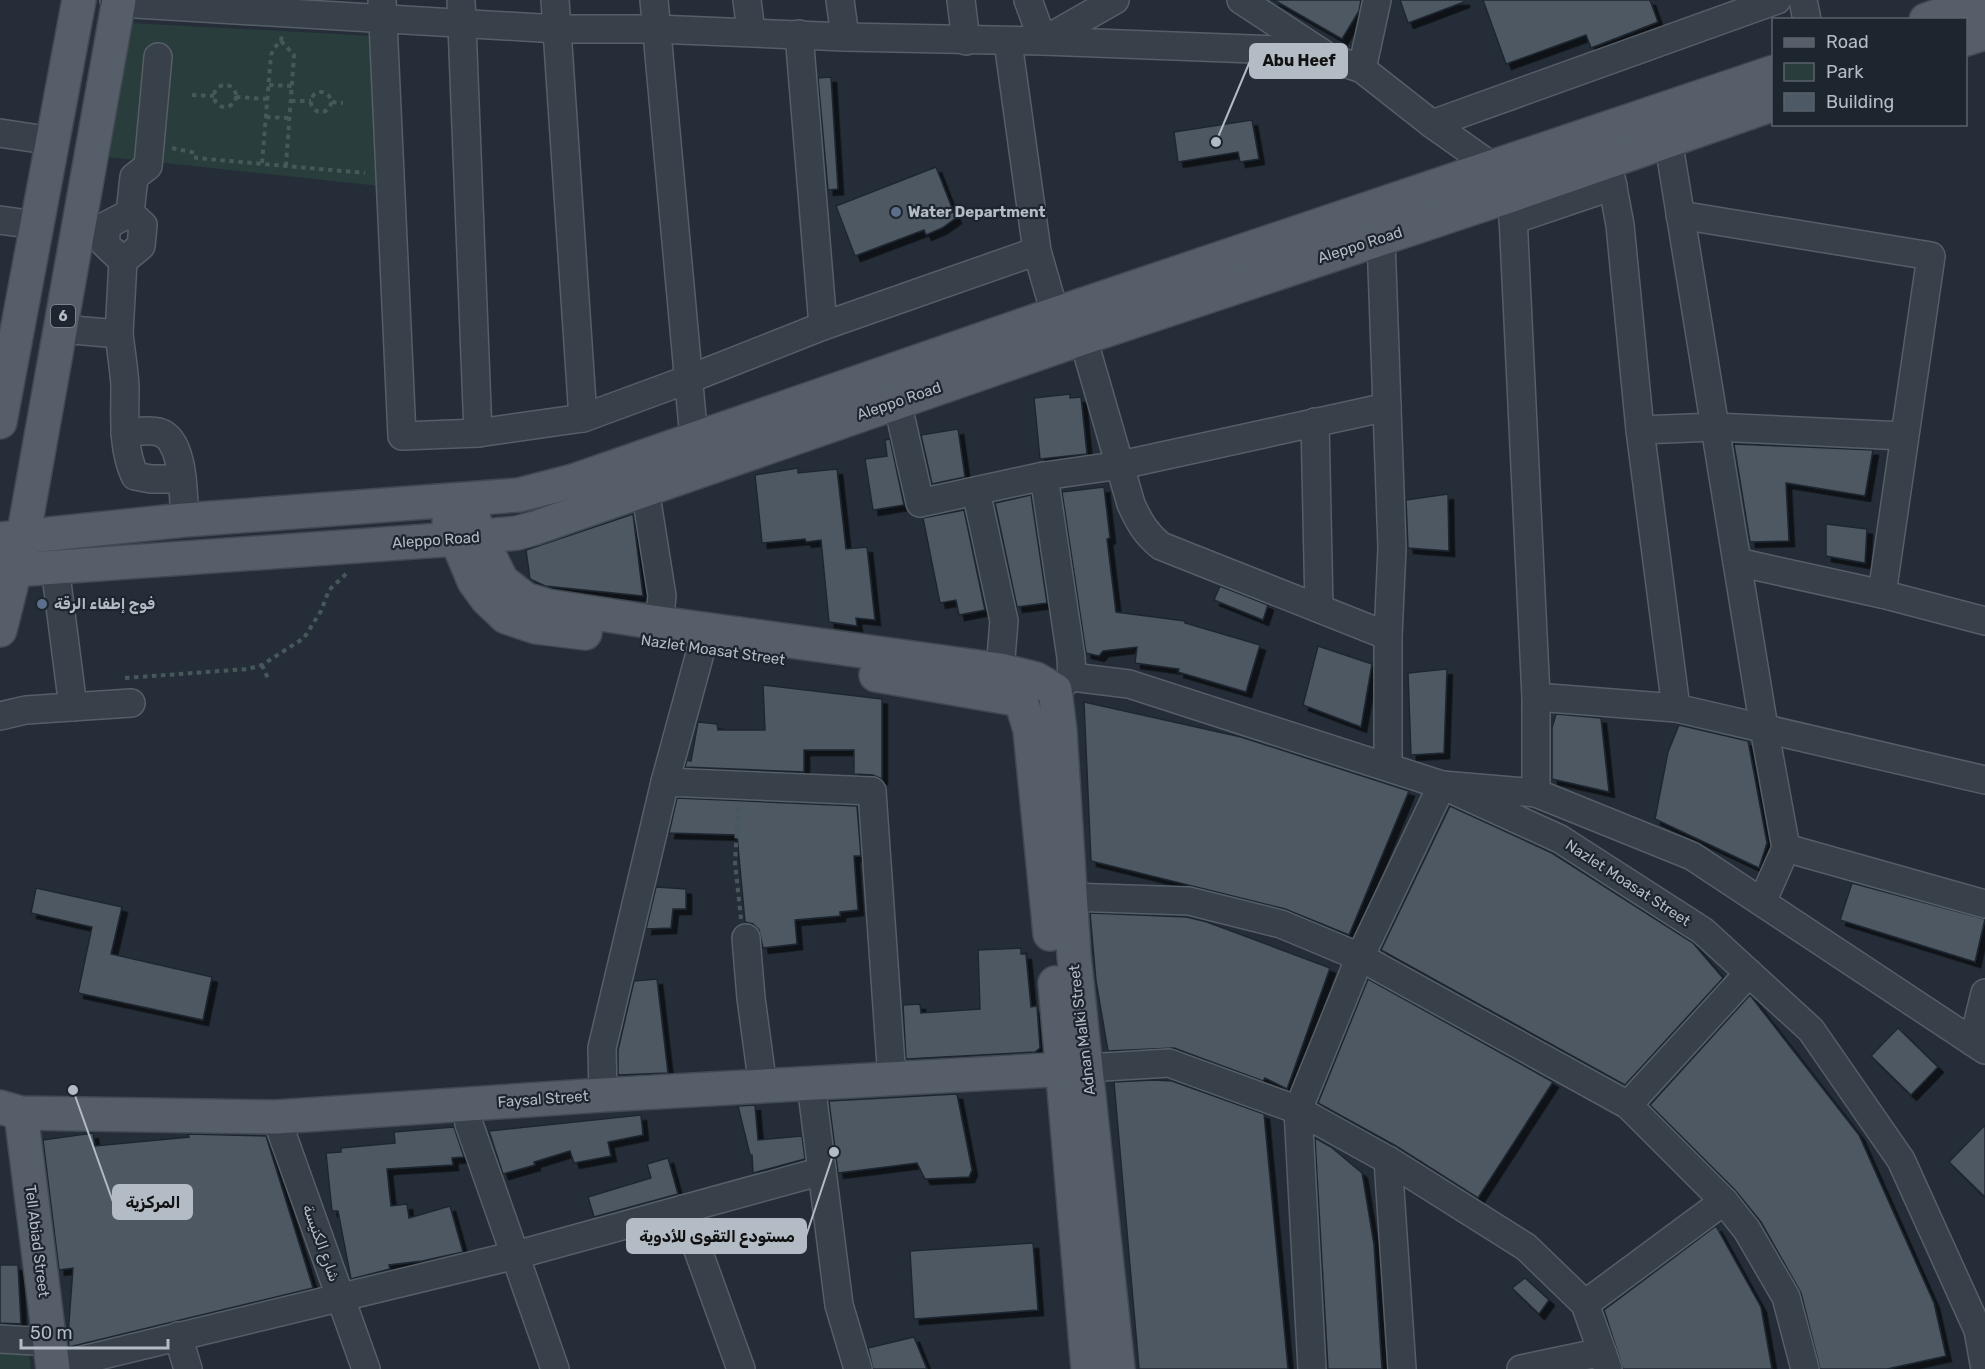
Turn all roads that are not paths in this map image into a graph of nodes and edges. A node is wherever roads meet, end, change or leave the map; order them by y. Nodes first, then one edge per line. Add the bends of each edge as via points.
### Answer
1 (79, 0) edge
2 (555, 0) edge
3 (654, 0) edge
4 (747, 0) edge
5 (840, 0) edge
6 (961, 0) edge
7 (1028, 0) edge
8 (1115, 0) edge
9 (1241, 0) edge
10 (1377, 0) edge
11 (1777, 0) edge
12 (1803, 0) edge
13 (117, 1) edge
14 (1734, 7) edge
15 (383, 10) edge
16 (462, 12) edge
17 (1982, 15) edge
18 (1807, 18) edge
19 (1948, 18) edge
20 (557, 29) junction
21 (656, 29) junction
22 (751, 32) junction
23 (799, 34) junction
24 (1967, 36) edge
25 (845, 37) junction
26 (966, 41) junction
27 (1043, 41) junction
28 (1008, 42) junction
29 (158, 57) dead end
30 (1328, 57) junction
31 (1362, 69) junction
32 (1772, 72) edge
33 (1772, 104) edge
34 (1432, 124) junction
35 (0, 133) edge
36 (1668, 139) junction
37 (52, 141) junction
38 (1493, 167) junction
39 (1611, 173) junction
40 (1513, 208) junction
41 (1680, 215) junction
42 (0, 220) edge
43 (1378, 223) junction
44 (36, 225) junction
45 (1037, 251) junction
46 (1055, 314) junction
47 (822, 326) junction
48 (60, 329) junction
49 (119, 334) junction
50 (1083, 338) junction
51 (689, 379) junction
52 (897, 402) junction
53 (1387, 406) junction
54 (583, 417) junction
55 (0, 422) edge
56 (1315, 422) junction
57 (1715, 427) junction
58 (1640, 430) junction
59 (125, 433) junction
60 (478, 433) junction
61 (1904, 436) junction
62 (694, 439) junction
63 (1121, 465) junction
64 (1044, 476) junction
65 (182, 479) junction
66 (645, 489) junction
67 (976, 491) junction
68 (453, 499) junction
69 (185, 519) junction
70 (12, 538) edge
71 (468, 538) junction
72 (1737, 562) junction
73 (55, 567) junction
74 (8, 571) edge
75 (1882, 594) junction
76 (1319, 608) junction
77 (1985, 621) edge
78 (659, 623) junction
79 (0, 630) edge
80 (1388, 636) junction
81 (702, 646) junction
82 (1000, 670) junction
83 (1063, 683) junction
84 (1536, 697) junction
85 (0, 700) edge
86 (1021, 700) junction
87 (131, 703) dead end
88 (73, 707) junction
89 (1676, 708) junction
90 (26, 710) junction
91 (0, 716) edge
92 (1764, 728) junction
93 (1388, 767) junction
94 (1985, 780) edge
95 (665, 782) junction
96 (1442, 784) junction
97 (1536, 793) junction
98 (1785, 848) junction
99 (1069, 897) junction
100 (1762, 902) junction
101 (1985, 904) edge
102 (746, 938) road end
103 (1360, 957) junction
104 (1749, 973) junction
105 (1985, 993) edge
106 (1979, 1046) edge
107 (1075, 1069) junction
108 (892, 1079) junction
109 (811, 1084) junction
110 (763, 1087) junction
111 (603, 1095) junction
112 (467, 1105) junction
113 (1628, 1105) junction
114 (11, 1110) edge
115 (1298, 1110) junction
116 (276, 1117) junction
117 (1388, 1160) junction
118 (822, 1171) junction
119 (1724, 1201) junction
120 (683, 1209) junction
121 (516, 1256) junction
122 (341, 1297) junction
123 (1585, 1304) junction
124 (178, 1336) junction
125 (0, 1338) edge
126 (52, 1359) edge
127 (1605, 1361) edge
128 (1978, 1368) edge
129 (188, 1369) edge
130 (366, 1369) edge
131 (555, 1369) edge
132 (741, 1369) edge
133 (858, 1369) edge
134 (1088, 1369) edge
135 (1118, 1369) edge
136 (1312, 1369) edge
137 (1402, 1369) edge
138 (1521, 1369) edge
139 (1805, 1369) edge

1 - 37 main road
2 - 20 street
3 - 21 street
4 - 22 street
5 - 25 street
6 - 26 street
7 - 27 street
8 - 27 street
9 - 30 street
10 - 31 street
11 - 14 street
12 - 18 street
13 - 15 street via 283,13
13 - 48 main road, 6
14 - 34 street
15 - 16 street
15 - 60 street via 402,436
16 - 20 street
16 - 60 street
17 - 19 main road
17 - 24 main road
20 - 21 street
20 - 54 street
21 - 22 street
21 - 51 street
22 - 23 street
23 - 25 street
23 - 47 street
25 - 26 street
26 - 28 street
27 - 28 street
27 - 30 street via 1278,50
28 - 45 street
29 - 49 street via 148,166 134,177 130,213 107,225 105,244 123,261
30 - 31 street
31 - 34 street
32 - 38 main road, Aleppo Road
33 - 36 main road, Aleppo Road
34 - 38 street
35 - 37 street
36 - 39 main road, Aleppo Road
36 - 41 street
37 - 44 main road
38 - 43 main road, Aleppo Road
39 - 40 main road, Aleppo Road
39 - 58 street via 1620,225
40 - 43 main road, Aleppo Road
40 - 84 street
41 - 57 street
41 - 61 street via 1931,256
42 - 44 street
43 - 46 main road, Aleppo Road
43 - 50 main road, Aleppo Road
43 - 53 street
44 - 55 main road
45 - 46 street
45 - 47 street
46 - 50 street
46 - 62 main road, Aleppo Road
47 - 51 street
48 - 49 street
48 - 70 main road, 6
49 - 59 street via 125,383
50 - 52 main road, Aleppo Road
50 - 63 street
51 - 54 street
51 - 62 street
52 - 66 main road, Aleppo Road
52 - 67 street via 920,503
53 - 56 street
53 - 80 street via 1392,548
54 - 60 street
56 - 63 street
56 - 76 street
57 - 58 street
57 - 61 street
57 - 72 street
58 - 89 street
59 - 65 street via 160,432 173,442
59 - 65 street via 135,476
61 - 75 street
62 - 68 main road, Aleppo Road via 573,481 519,495
63 - 64 street
63 - 76 street via 1140,525 1161,546
64 - 67 street
64 - 83 street via 1071,657
65 - 69 street
66 - 71 main road, Aleppo Road via 517,533
66 - 78 street via 662,597
67 - 82 street via 1004,621
68 - 69 main road, Aleppo Road
68 - 71 main road, Nazlet Moasat Street
69 - 70 main road, Aleppo Road
70 - 74 main road, 6
71 - 73 main road, Aleppo Road
71 - 78 main road, Nazlet Moasat Street via 502,581 525,599
71 - 81 main road, Nazlet Moasat Street via 474,581 506,617 536,627
72 - 75 street
72 - 92 street
73 - 74 main road, Aleppo Road
73 - 88 street
74 - 79 main road, 6
75 - 77 street
76 - 80 street
78 - 82 main road, Nazlet Moasat Street
80 - 93 street
81 - 86 main road, Nazlet Moasat Street
81 - 95 street
82 - 83 main road, Nazlet Moasat Street
83 - 86 street, Nazlet Moasat Street
83 - 93 street, Nazlet Moasat Street via 1129,684
83 - 99 main road, Adnan Malki Street via 1060,732
84 - 89 street
84 - 97 street
85 - 90 street
86 - 107 main road, Adnan Malki Street via 1030,730
87 - 88 street
88 - 90 street
89 - 92 street
90 - 91 street
92 - 94 street
92 - 98 street
93 - 96 street, Nazlet Moasat Street
95 - 108 street via 872,791
95 - 111 street via 602,1048
96 - 97 street
96 - 103 street
96 - 104 street, Nazlet Moasat Street via 1560,839 1703,931
97 - 100 street via 1692,856
98 - 100 street
98 - 101 street
99 - 103 street via 1189,901 1281,924
99 - 107 main road, Adnan Malki Street
100 - 106 street
102 - 110 street
103 - 113 street
103 - 115 street
104 - 113 street
104 - 128 street, Nazlet Moasat Street via 1811,1030 1901,1160 1978,1330
105 - 106 street
107 - 108 main road, Faysal Street
107 - 115 street via 1169,1063
107 - 134 main road, Adnan Malki Street
107 - 135 main road, Adnan Malki Street
108 - 109 main road, Faysal Street
109 - 110 main road, Faysal Street
109 - 118 street
110 - 111 main road, Faysal Street
111 - 112 main road, Faysal Street
112 - 116 main road, Faysal Street
112 - 121 street via 469,1124
113 - 119 street
114 - 116 main road, Faysal Street
114 - 126 main road, Tell Abiad Street
115 - 117 street
115 - 136 street
116 - 122 street, شارع الكنيسة
117 - 123 street via 1526,1247
117 - 137 street
118 - 120 street
118 - 133 street via 840,1305
119 - 123 street
119 - 139 street via 1747,1230 1786,1297
120 - 121 street
120 - 132 street
121 - 122 street
121 - 131 street
122 - 124 street
122 - 130 street, شارع الكنيسة
123 - 127 street
124 - 126 street
124 - 129 street
125 - 126 street
127 - 138 street

